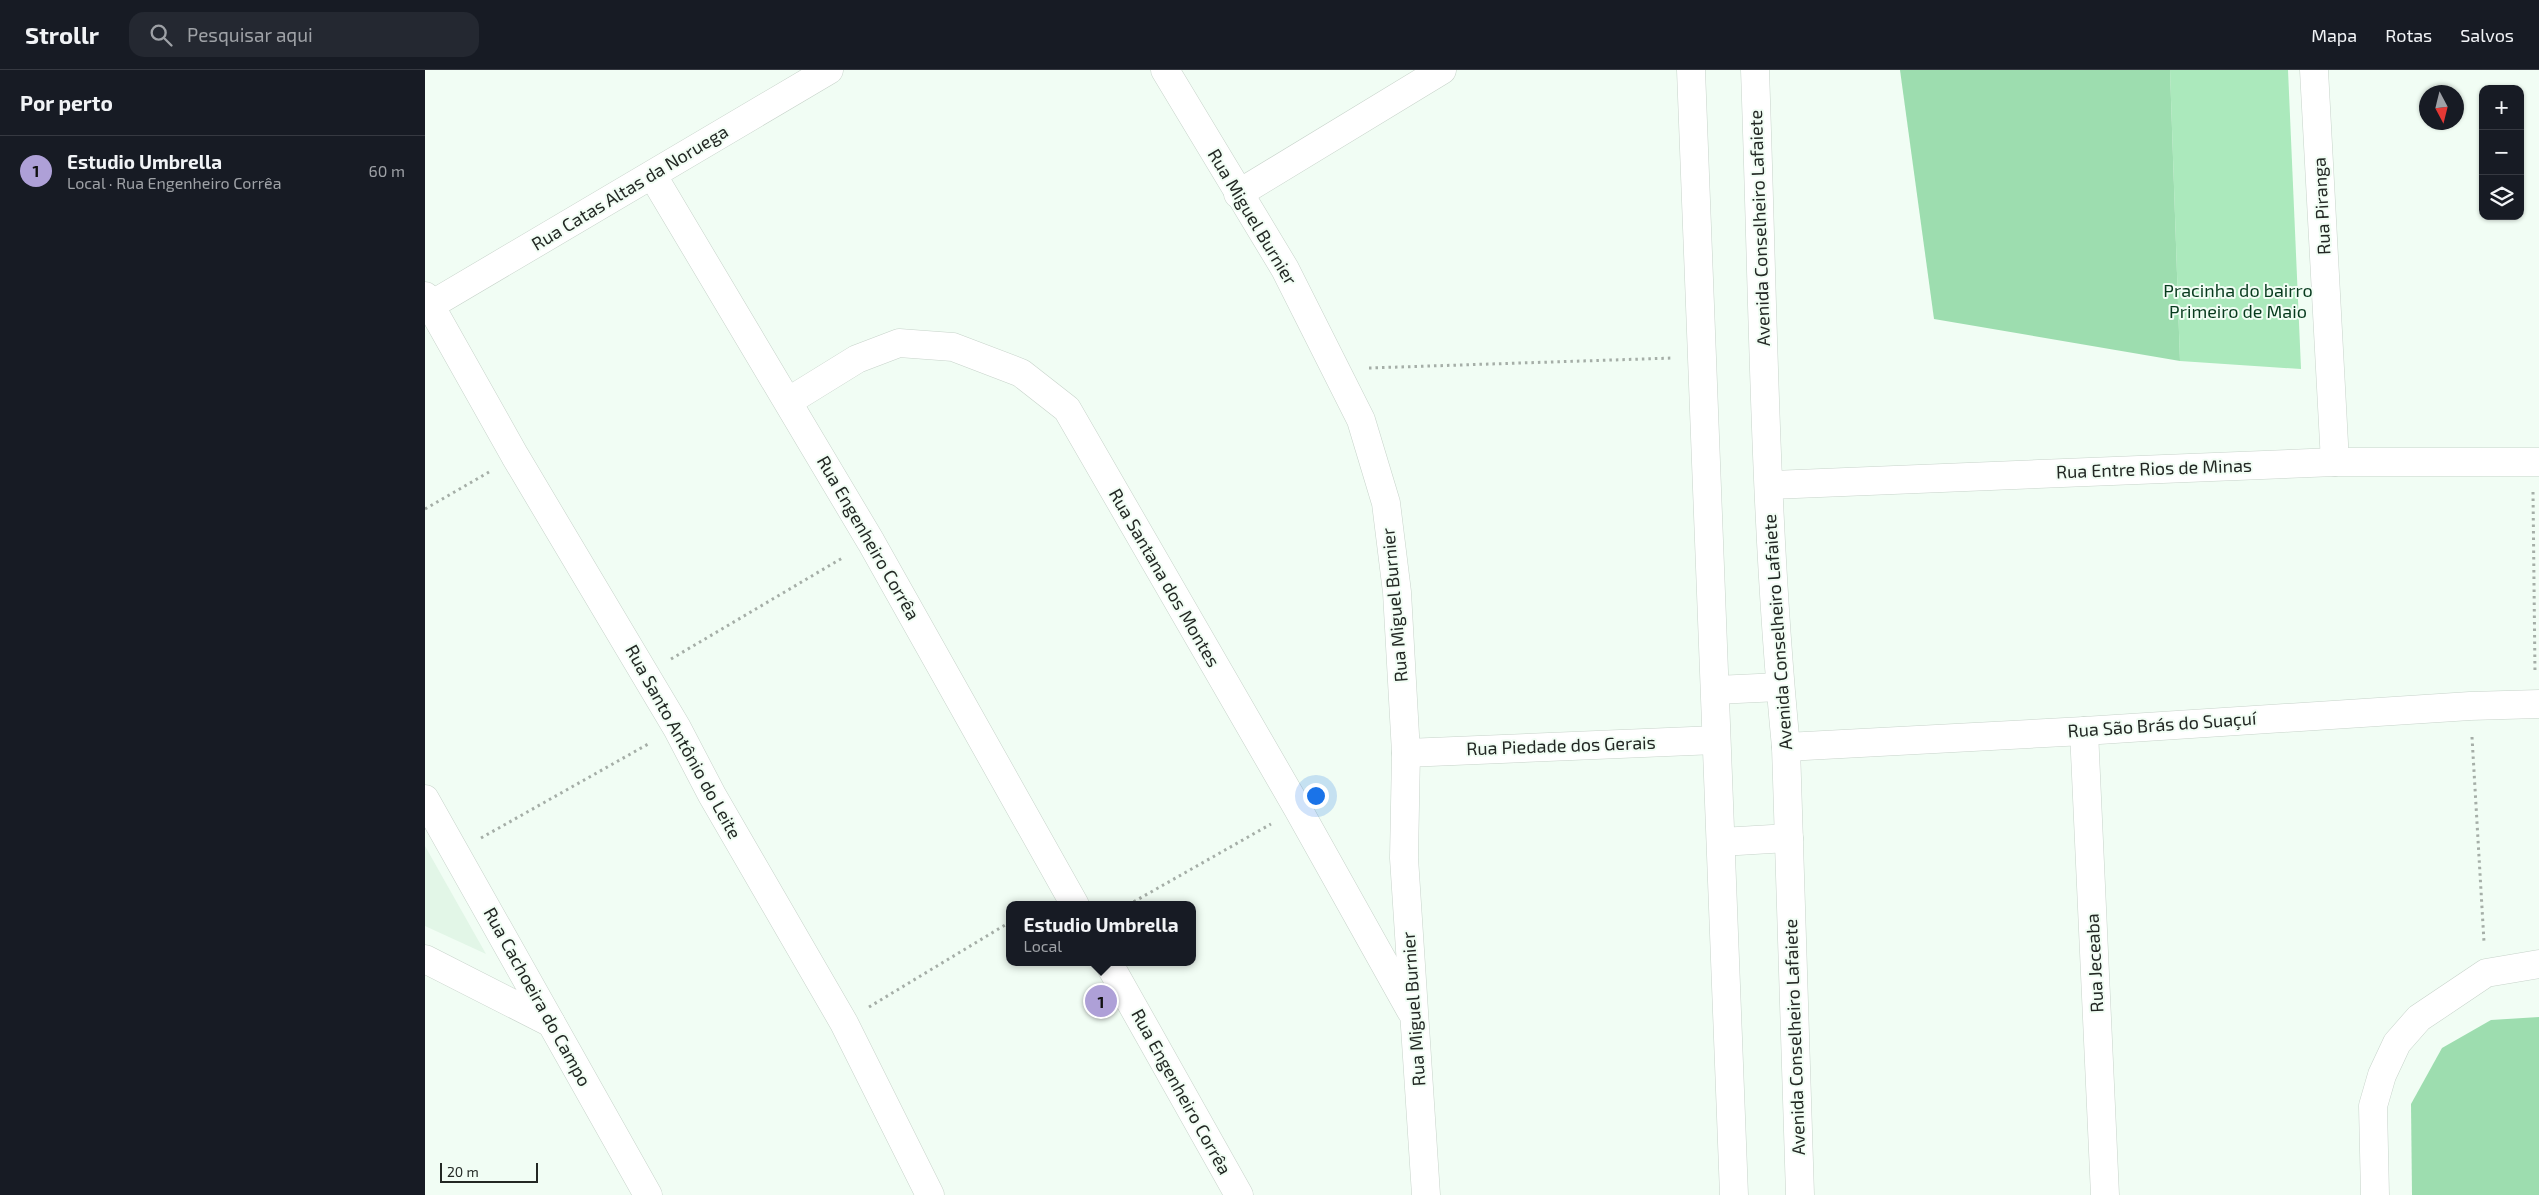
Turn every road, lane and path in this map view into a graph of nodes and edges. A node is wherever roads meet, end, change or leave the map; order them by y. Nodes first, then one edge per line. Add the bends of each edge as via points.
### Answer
1 (1165, 70) edge
2 (1442, 70) edge
3 (1691, 70) edge
4 (1755, 70) edge
5 (2314, 70) edge
6 (817, 73) edge
7 (653, 176) junction
8 (1238, 194) junction
9 (428, 300) edge
10 (1701, 357) junction
11 (1336, 369) junction
12 (789, 401) junction
13 (515, 456) junction
14 (2335, 462) junction
15 (2536, 463) edge
16 (1770, 485) junction
17 (425, 509) edge
18 (871, 542) junction
19 (645, 674) junction
20 (1780, 687) junction
21 (1716, 690) junction
22 (2537, 704) edge
23 (2470, 706) junction
24 (677, 728) junction
25 (2084, 731) junction
26 (1716, 740) junction
27 (1786, 746) junction
28 (1406, 753) junction
29 (425, 799) edge
30 (1298, 809) junction
31 (1789, 838) junction
32 (1721, 842) junction
33 (456, 853) junction
34 (1073, 901) edge
35 (1135, 901) edge
36 (1006, 924) edge
37 (425, 959) edge
38 (2539, 964) edge
39 (1110, 966) edge
40 (2485, 973) junction
41 (1414, 1017) junction
42 (844, 1022) junction
43 (551, 1023) junction
44 (648, 1195) edge
45 (930, 1195) edge
46 (1239, 1195) edge
47 (1426, 1195) edge
48 (1734, 1195) edge
49 (1800, 1195) edge
50 (2105, 1195) edge
51 (2375, 1195) edge

1 - 8 street, Rua Miguel Burnier
2 - 8 street
3 - 10 street
4 - 16 street, Avenida Conselheiro Lafaiete
5 - 14 street, Rua Piranga
6 - 7 street, Rua Catas Altas da Noruega
7 - 9 street, Rua Catas Altas da Noruega
7 - 12 street, Rua Engenheiro Corrêa
8 - 11 street, Rua Miguel Burnier via 1285,269
9 - 13 street, Rua Santo Antônio do Leite
10 - 11 path
10 - 21 street
11 - 28 street, Rua Miguel Burnier via 1361,420 1386,503 1397,592
12 - 18 street, Rua Engenheiro Corrêa
12 - 30 street, Rua Santana dos Montes via 857,359 899,344 953,347 1021,372 1067,409
13 - 17 path
13 - 19 street, Rua Santo Antônio do Leite
14 - 15 street, Rua Entre Rios de Minas
14 - 16 street, Rua Entre Rios de Minas
15 - 22 path
16 - 20 street, Avenida Conselheiro Lafaiete
18 - 19 path
18 - 34 street, Rua Engenheiro Corrêa
19 - 24 street, Rua Santo Antônio do Leite
20 - 21 street
20 - 27 street, Avenida Conselheiro Lafaiete
21 - 26 street
22 - 23 street, Rua São Brás do Suaçuí
23 - 25 street, Rua São Brás do Suaçuí
23 - 40 path
24 - 33 path
24 - 42 street, Rua Santo Antônio do Leite via 712,796
25 - 27 street, Rua São Brás do Suaçuí
25 - 50 street, Rua Jeceaba
26 - 28 street, Rua Piedade dos Gerais
26 - 32 street
27 - 31 street, Avenida Conselheiro Lafaiete
28 - 41 street, Rua Miguel Burnier via 1404,858
29 - 33 street, Rua Cachoeira do Campo
30 - 35 path
30 - 41 street, Rua Santana dos Montes
31 - 32 street
31 - 49 street, Avenida Conselheiro Lafaiete
32 - 48 street
33 - 43 street, Rua Cachoeira do Campo
36 - 42 path
37 - 43 street
38 - 40 street
39 - 46 street, Rua Engenheiro Corrêa
40 - 51 street via 2419,1018 2397,1043 2382,1075 2373,1106
41 - 47 street, Rua Miguel Burnier
42 - 45 street, Rua Santo Antônio do Leite
43 - 44 street, Rua Cachoeira do Campo

